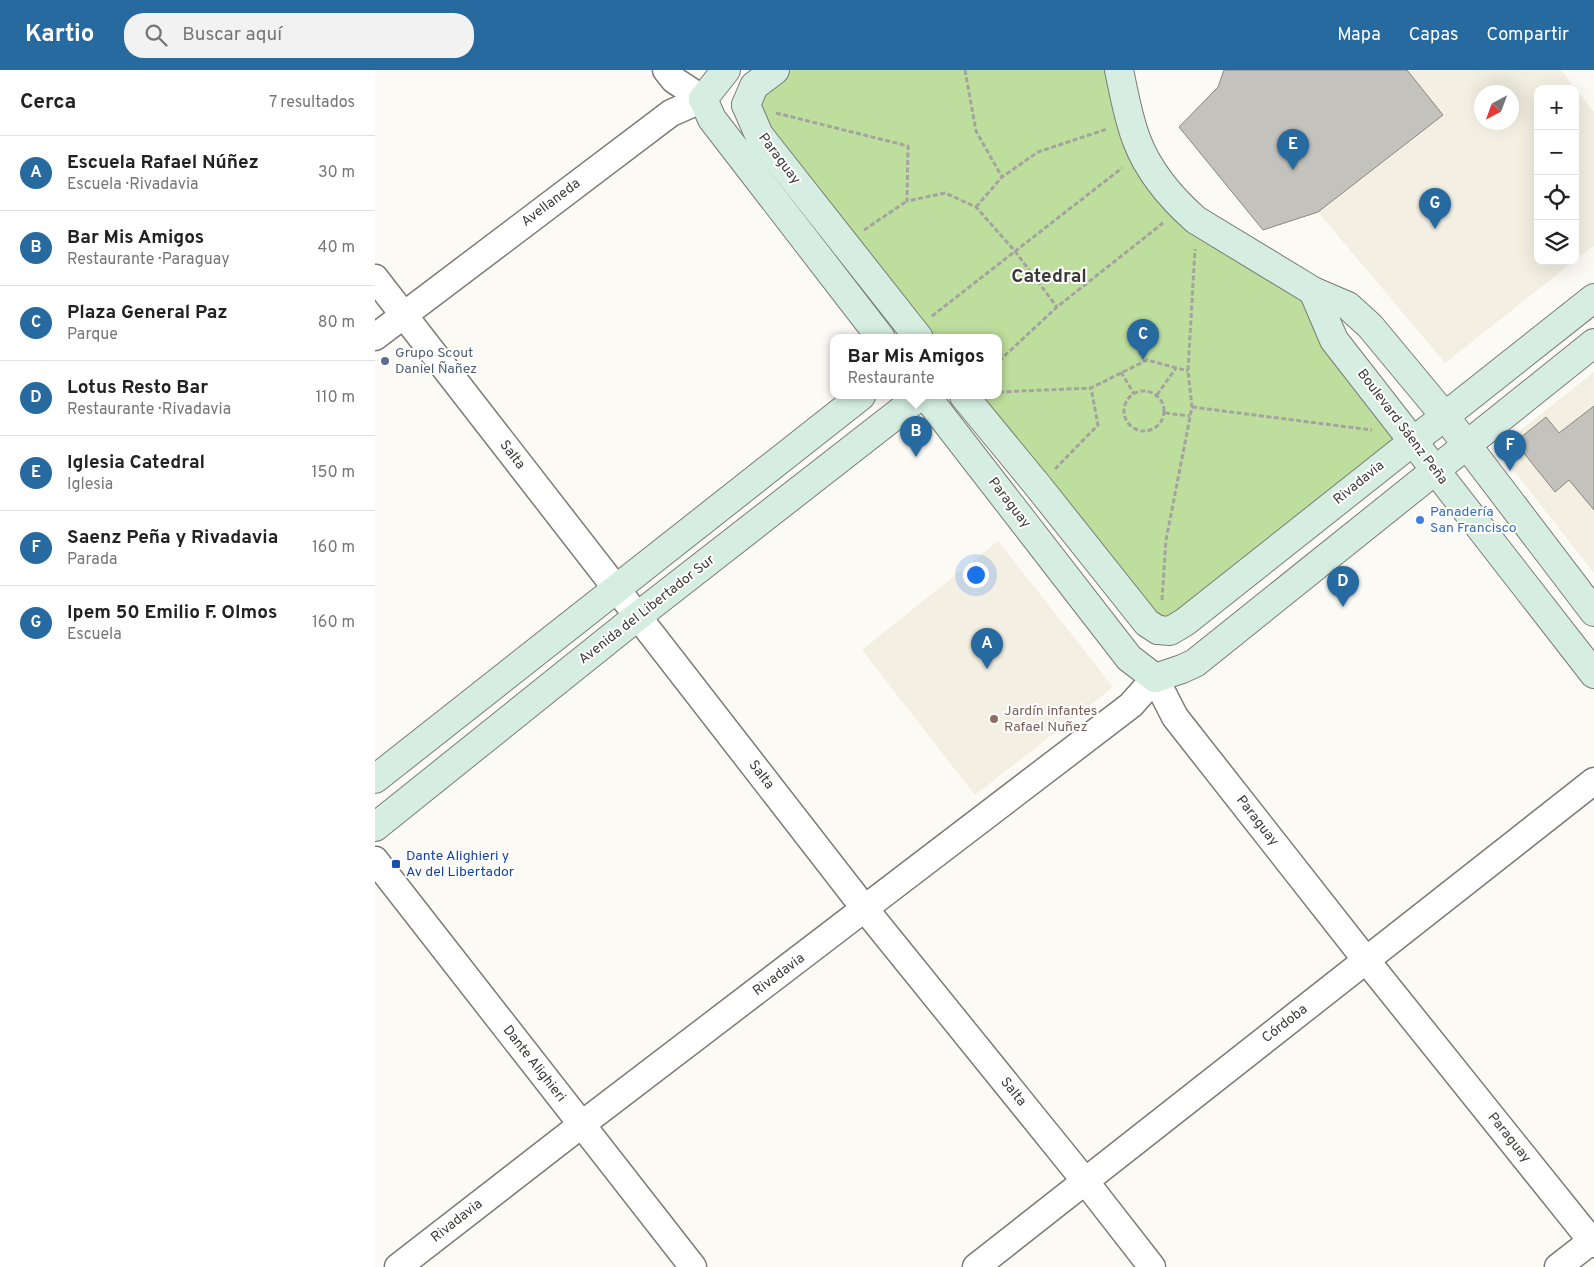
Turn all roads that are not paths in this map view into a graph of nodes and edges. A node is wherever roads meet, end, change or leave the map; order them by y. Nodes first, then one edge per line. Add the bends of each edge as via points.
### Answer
1 (666, 70) edge
2 (726, 70) edge
3 (775, 70) edge
4 (1119, 70) edge
5 (703, 99) junction
6 (746, 105) junction
7 (375, 278) edge
8 (1313, 291) junction
9 (1594, 298) edge
10 (403, 315) junction
11 (878, 334) edge
12 (916, 334) edge
13 (375, 337) edge
14 (1594, 343) edge
15 (857, 399) edge
16 (916, 399) edge
17 (927, 399) edge
18 (966, 399) edge
19 (1444, 415) junction
20 (1413, 440) junction
21 (1467, 446) junction
22 (1434, 470) junction
23 (617, 589) junction
24 (1594, 612) edge
25 (638, 616) junction
26 (1158, 630) junction
27 (1594, 674) edge
28 (1155, 678) junction
29 (375, 779) edge
30 (1594, 781) edge
31 (375, 827) edge
32 (375, 860) edge
33 (865, 909) junction
34 (1366, 960) junction
35 (581, 1125) junction
36 (1085, 1181) junction
37 (1593, 1241) edge
38 (398, 1267) edge
39 (693, 1267) edge
40 (976, 1267) edge
41 (1152, 1267) edge
42 (1558, 1267) edge

1 - 5 street via 674,80
2 - 5 main road, Avellaneda
3 - 6 main road via 754,86
4 - 8 main road via 1137,141 1163,185 1189,214
5 - 6 main road
5 - 10 street, Avellaneda via 671,113
5 - 11 main road, Paraguay via 711,119
6 - 12 main road, Paraguay via 759,134
7 - 10 street, Salta
8 - 19 main road via 1348,306 1370,326
8 - 20 main road, Boulevard Sáenz Peña via 1334,340
9 - 19 main road, Rivadavia
10 - 13 street, Avellaneda
10 - 23 street, Salta
14 - 21 main road, Rivadavia
15 - 23 main road
16 - 25 main road, Avenida del Libertador Sur
17 - 28 main road, Paraguay via 1129,658
18 - 26 main road via 1147,623
19 - 20 main road, Rivadavia
19 - 21 main road
20 - 22 main road, Boulevard Sáenz Peña
20 - 26 main road, Rivadavia via 1185,622 1170,630
21 - 22 main road, Rivadavia
21 - 24 main road
22 - 27 main road, Boulevard Sáenz Peña
22 - 28 main road, Rivadavia via 1195,663
23 - 25 street, Salta
23 - 29 main road
25 - 31 main road, Avenida del Libertador Sur
25 - 33 street, Salta
26 - 28 main road
28 - 33 street, Rivadavia via 1131,705
28 - 34 street, Paraguay via 1175,717
30 - 34 street, Córdoba
32 - 35 street, Dante Alighieri
33 - 35 street, Rivadavia
33 - 36 street, Salta
34 - 36 street, Córdoba
34 - 37 street, Paraguay
35 - 38 street, Rivadavia
35 - 39 street, Dante Alighieri
36 - 40 street, Córdoba
36 - 41 street, Salta
37 - 42 street

